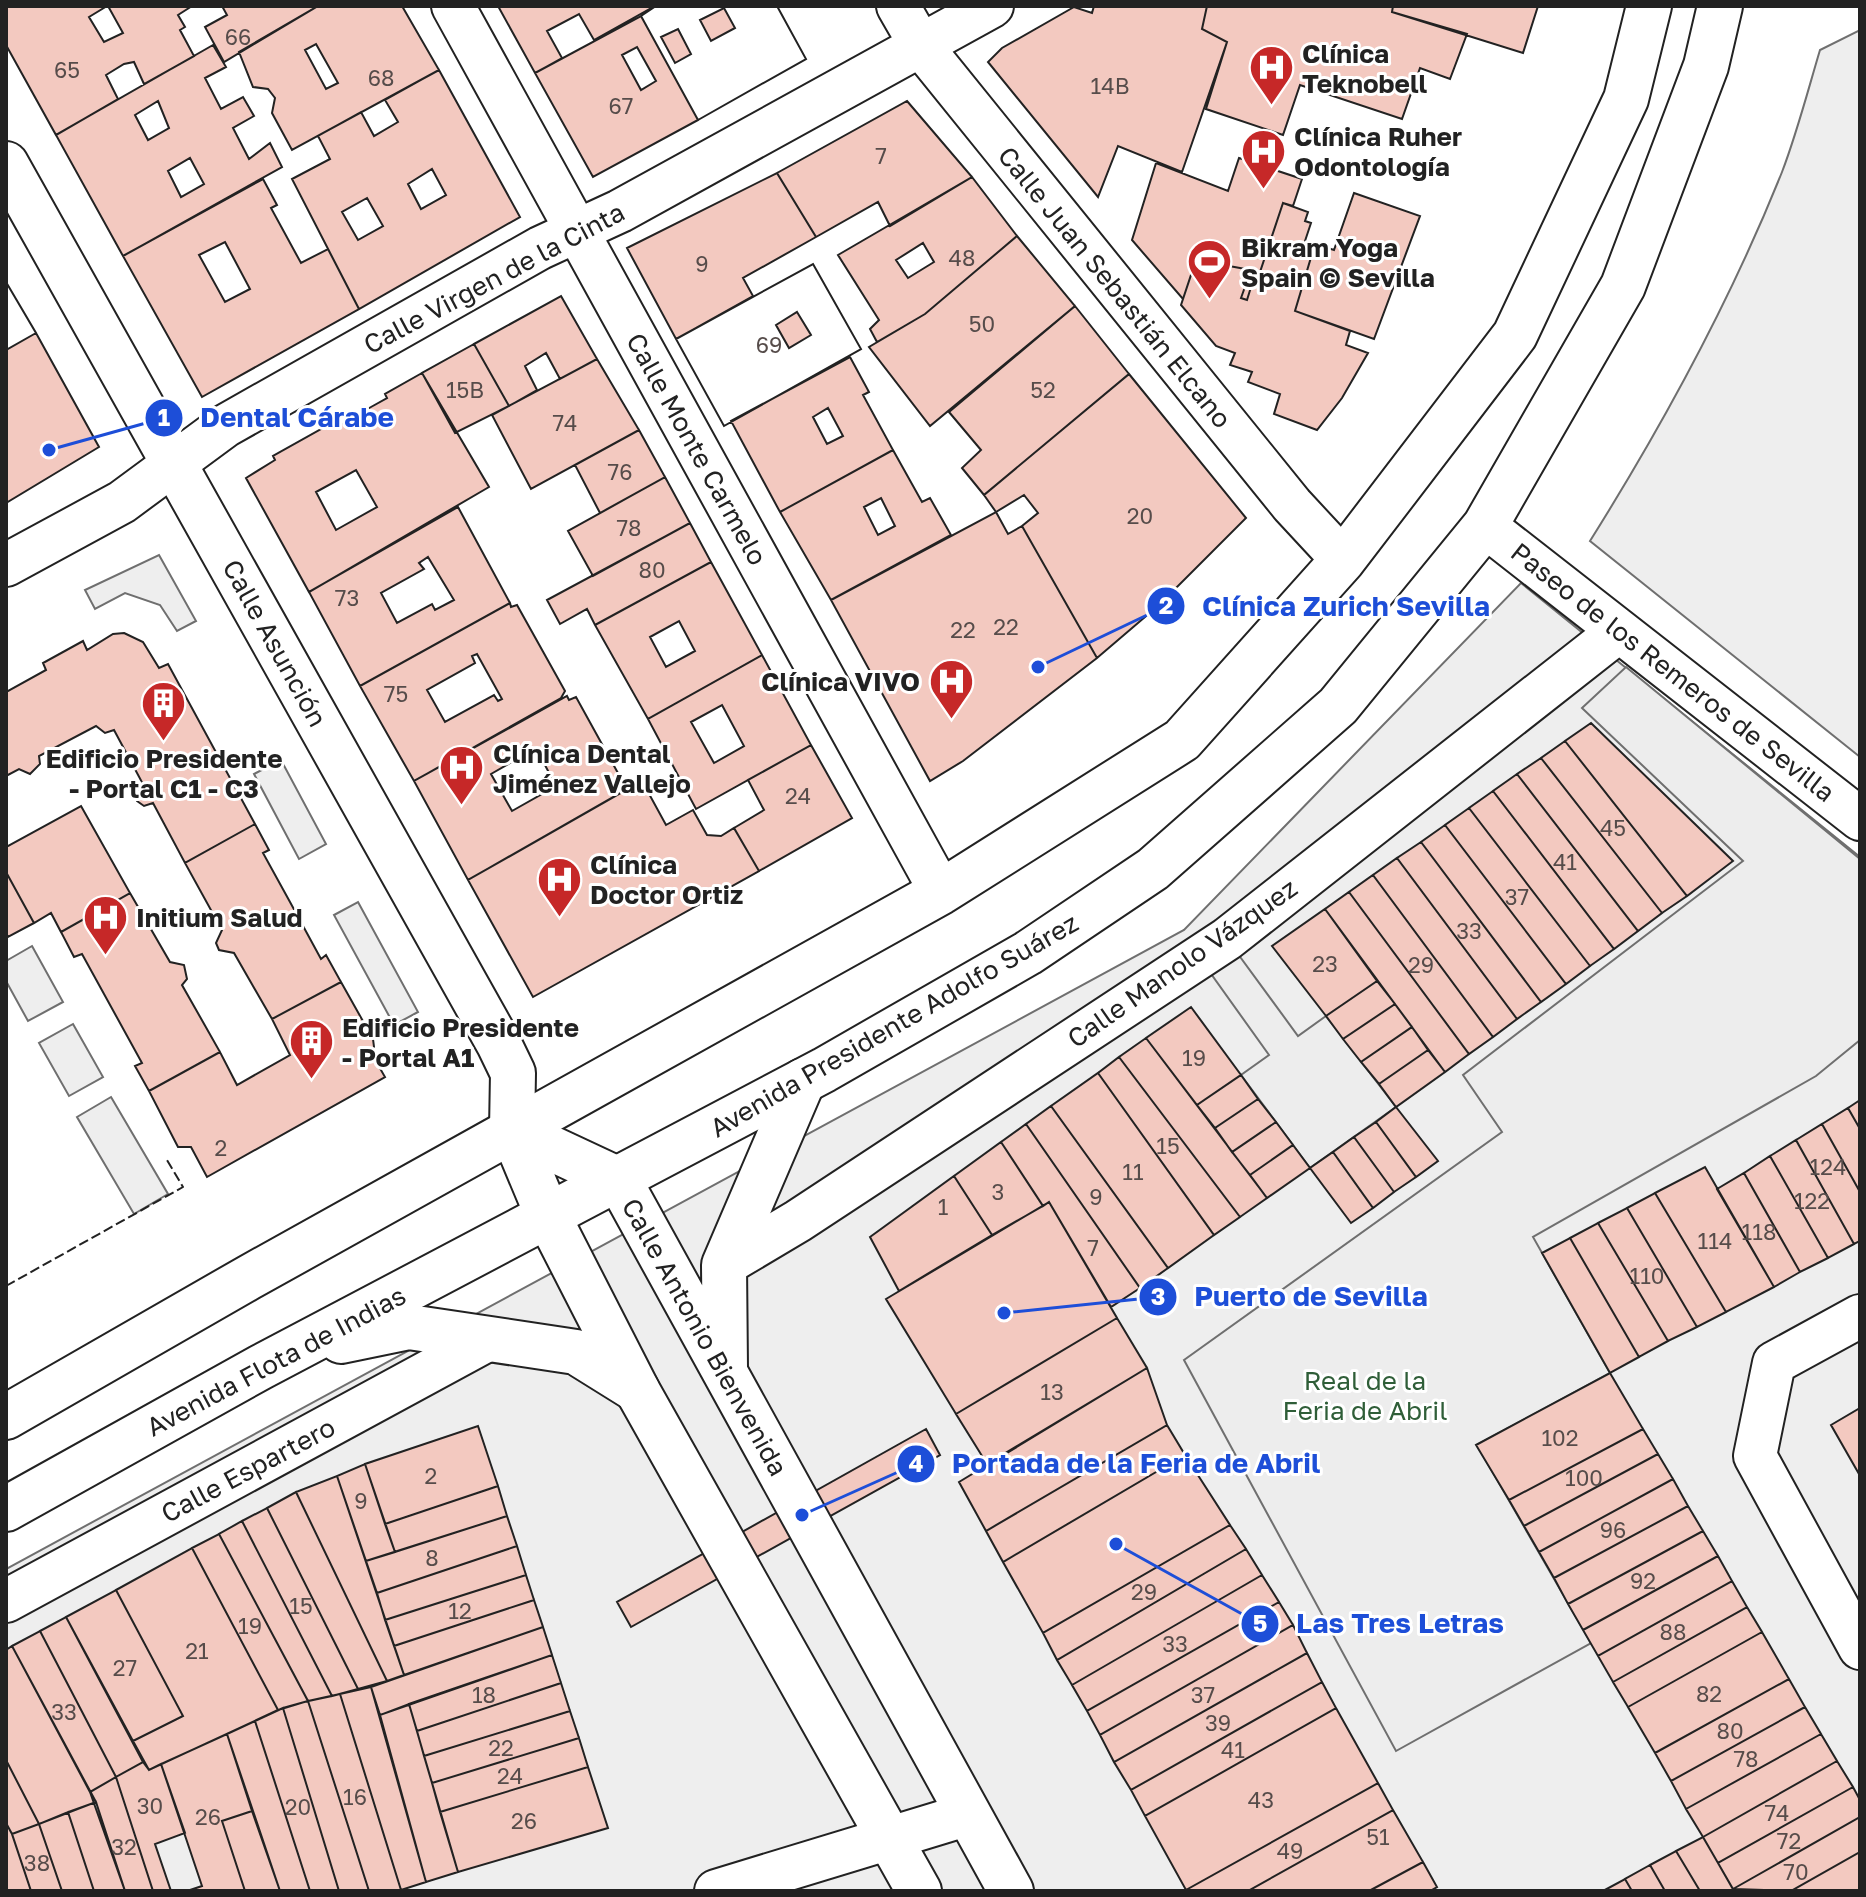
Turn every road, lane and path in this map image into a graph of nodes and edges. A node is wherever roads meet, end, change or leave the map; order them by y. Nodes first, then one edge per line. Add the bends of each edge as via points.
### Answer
1 (453, 6) edge
2 (898, 6) edge
3 (992, 6) edge
4 (1649, 6) edge
5 (1720, 6) edge
6 (921, 46) junction
7 (6, 164) edge
8 (576, 231) junction
9 (175, 462) junction
10 (1485, 526) junction
11 (1343, 560) junction
12 (6, 565) edge
13 (1619, 631) junction
14 (1860, 819) edge
15 (941, 892) junction
16 (803, 1081) junction
17 (512, 1130) junction
18 (619, 1180) junction
19 (548, 1216) junction
20 (724, 1265) junction
21 (1860, 1316) edge
22 (489, 1339) junction
23 (292, 1351) junction
24 (725, 1374) junction
25 (637, 1390) junction
26 (6, 1417) edge
27 (6, 1509) edge
28 (6, 1601) edge
29 (1860, 1648) edge
30 (969, 1814) junction
31 (890, 1839) junction
32 (716, 1891) edge
33 (919, 1891) edge
34 (1011, 1891) edge

1 - 8 street, Calle Monte Carmelo
2 - 6 street, Calle Juan Sebastián Elcano
3 - 6 street, Calle Virgen de la Cinta
4 - 11 main road via 1626,99 1515,335
5 - 10 main road, Avenida Presidente Adolfo Suárez via 1706,66 1623,286
6 - 8 street, Calle Virgen de la Cinta
6 - 11 street, Calle Juan Sebastián Elcano via 1292,505
7 - 9 main road, Calle Asunción
8 - 9 street, Calle Virgen de la Cinta via 225,426
8 - 15 street, Calle Monte Carmelo
9 - 12 street, Calle Virgen de la Cinta via 122,502
9 - 17 main road, Calle Asunción via 499,1044 513,1073
10 - 13 street, Paseo de los Remeros de Sevilla
10 - 16 main road, Avenida Presidente Adolfo Suárez via 1338,706 1153,869 1028,953
11 - 15 main road via 1182,740
13 - 14 street, Paseo de los Remeros de Sevilla
13 - 20 street, Calle Manolo Vázquez via 1227,939
15 - 17 main road
16 - 18 main road, Avenida Presidente Adolfo Suárez
16 - 20 main road
17 - 18 main road, Calle Antonio Bienvenida
17 - 19 main road
17 - 26 main road
18 - 19 main road, Avenida Presidente Adolfo Suárez
18 - 24 main road, Calle Antonio Bienvenida
19 - 23 main road, Avenida Flota de Indias
19 - 25 main road
20 - 24 main road
21 - 29 street via 1774,1363 1755,1456
22 - 23 main road via 409,1327
22 - 25 main road via 576,1352
22 - 28 street, Calle Espartero
23 - 27 main road, Avenida Flota de Indias
24 - 30 main road, Calle Antonio Bienvenida
25 - 31 main road
30 - 31 street
30 - 34 main road, Calle Antonio Bienvenida
31 - 32 street
31 - 33 main road

